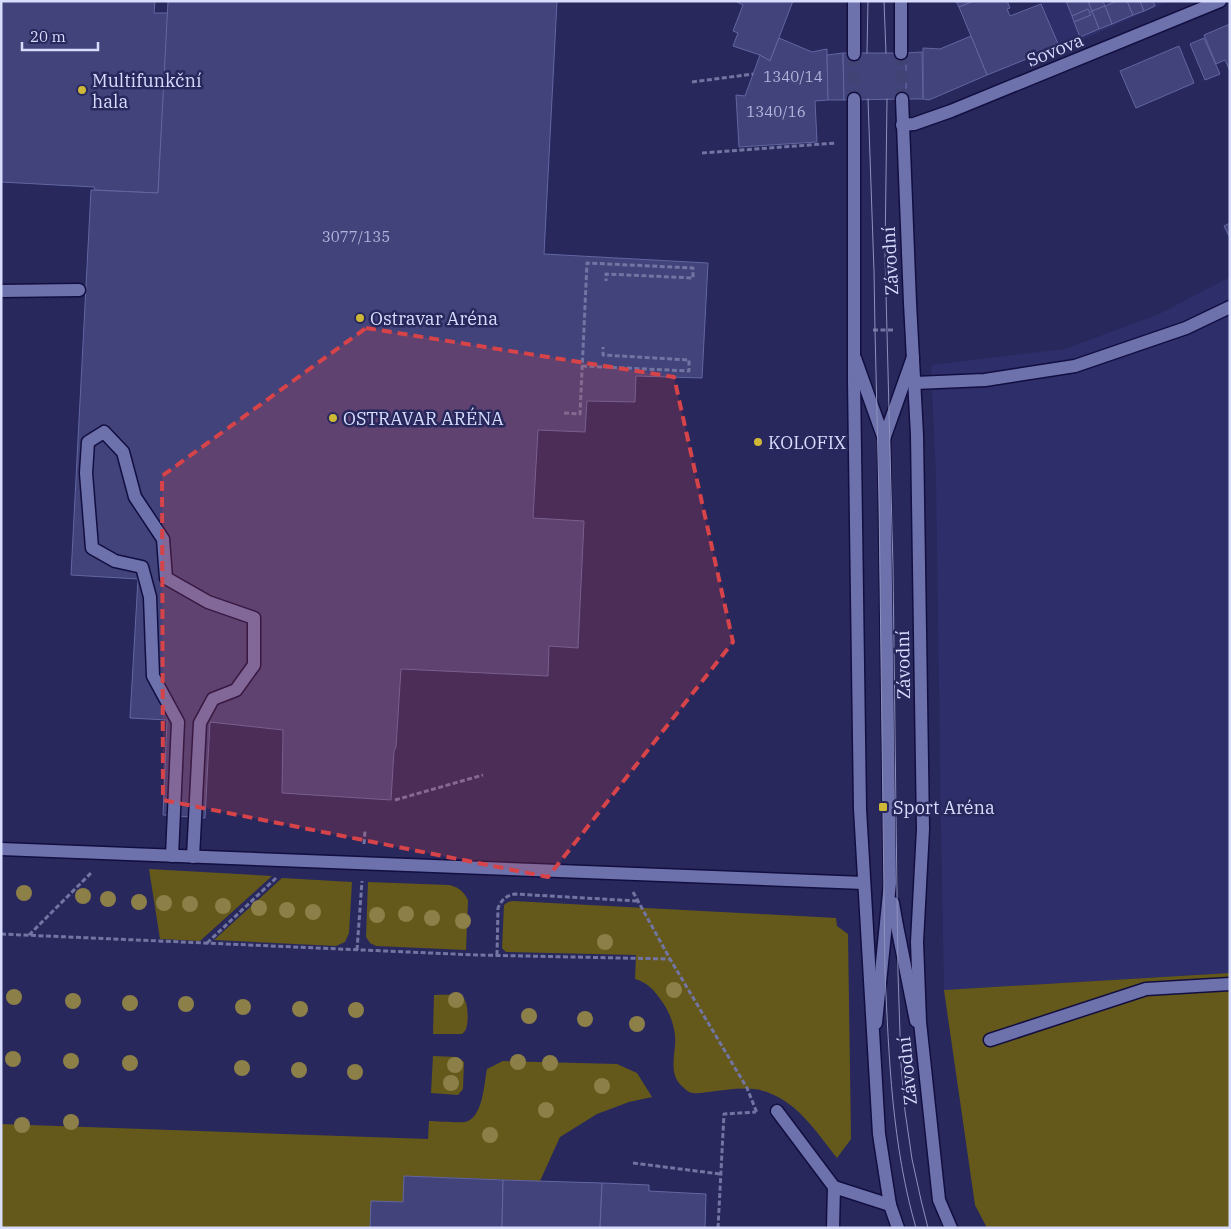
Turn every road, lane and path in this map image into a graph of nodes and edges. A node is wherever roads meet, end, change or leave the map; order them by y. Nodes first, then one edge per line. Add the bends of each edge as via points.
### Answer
1 (854, 1) edge
2 (900, 1) edge
3 (1220, 1) edge
4 (901, 53) tunnel mouth
5 (854, 54) tunnel mouth
6 (753, 74) dead end
7 (692, 82) dead end
8 (902, 98) tunnel mouth
9 (854, 99) tunnel mouth
10 (902, 125) junction
11 (837, 143) dead end
12 (702, 153) dead end
13 (606, 281) dead end
14 (79, 290) dead end
15 (1, 291) edge
16 (1230, 306) edge
17 (854, 330) junction
18 (911, 331) junction
19 (603, 347) dead end
20 (913, 356) junction
21 (854, 357) junction
22 (582, 366) junction
23 (914, 383) junction
24 (564, 412) dead end
25 (884, 439) junction
26 (483, 775) dead end
27 (395, 800) dead end
28 (365, 831) dead end
29 (1, 849) edge
30 (110, 853) junction
31 (172, 856) junction
32 (193, 857) junction
33 (294, 860) junction
34 (363, 863) junction
35 (622, 873) junction
36 (864, 883) junction
37 (890, 883) junction
38 (637, 901) junction
39 (1, 934) edge
40 (29, 935) junction
41 (207, 943) junction
42 (357, 950) junction
43 (497, 955) junction
44 (670, 959) junction
45 (1230, 984) edge
46 (990, 1040) dead end
47 (874, 1042) junction
48 (922, 1048) junction
49 (778, 1111) dead end
50 (756, 1112) junction
51 (762, 1120) dead end
52 (633, 1163) dead end
53 (720, 1174) junction
54 (834, 1188) junction
55 (890, 1205) junction
56 (718, 1228) edge
57 (833, 1228) edge
58 (898, 1228) edge
59 (950, 1228) edge

1 - 5 street
2 - 4 street
3 - 10 street, Sovova via 951,111
6 - 7 path
8 - 10 street, Závodní
9 - 17 street, Závodní
10 - 18 street, Závodní
11 - 12 path
13 - 22 path via 606,274 693,278 693,268 588,263
14 - 15 street
16 - 23 street via 1186,328 1075,366 984,380
17 - 18 path
17 - 21 street, Závodní
18 - 20 street, Závodní
19 - 22 path via 603,355 689,360 689,371
20 - 23 street, Závodní
20 - 25 street
21 - 25 street
21 - 36 street, Závodní via 860,809
22 - 24 path via 580,414
23 - 48 street, Závodní via 923,828 918,942
25 - 37 street
26 - 27 path
28 - 34 path
29 - 30 street
30 - 31 street
30 - 40 path
31 - 32 street
31 - 32 street via 178,722 153,676 150,597 142,567 115,561 92,548 86,473 88,442 104,432 123,452 135,497 163,539 166,578 208,602 254,618 254,665 236,690 213,699 200,724
32 - 33 street
33 - 34 street
33 - 41 path
34 - 35 street
34 - 42 path
35 - 36 street
35 - 38 path
36 - 47 street, Závodní
37 - 47 street
37 - 48 street
38 - 43 path via 510,895 500,902 498,908
38 - 44 path
39 - 40 path
40 - 41 path
41 - 42 path
42 - 43 path
43 - 44 path
44 - 50 path via 747,1088
45 - 46 street via 1146,989
47 - 55 street, Závodní via 879,1134
48 - 59 street, Závodní via 939,1200
49 - 54 street
50 - 51 path
50 - 53 path via 724,1114
52 - 53 path
53 - 56 path
54 - 55 street
54 - 57 street
55 - 58 street, Závodní

